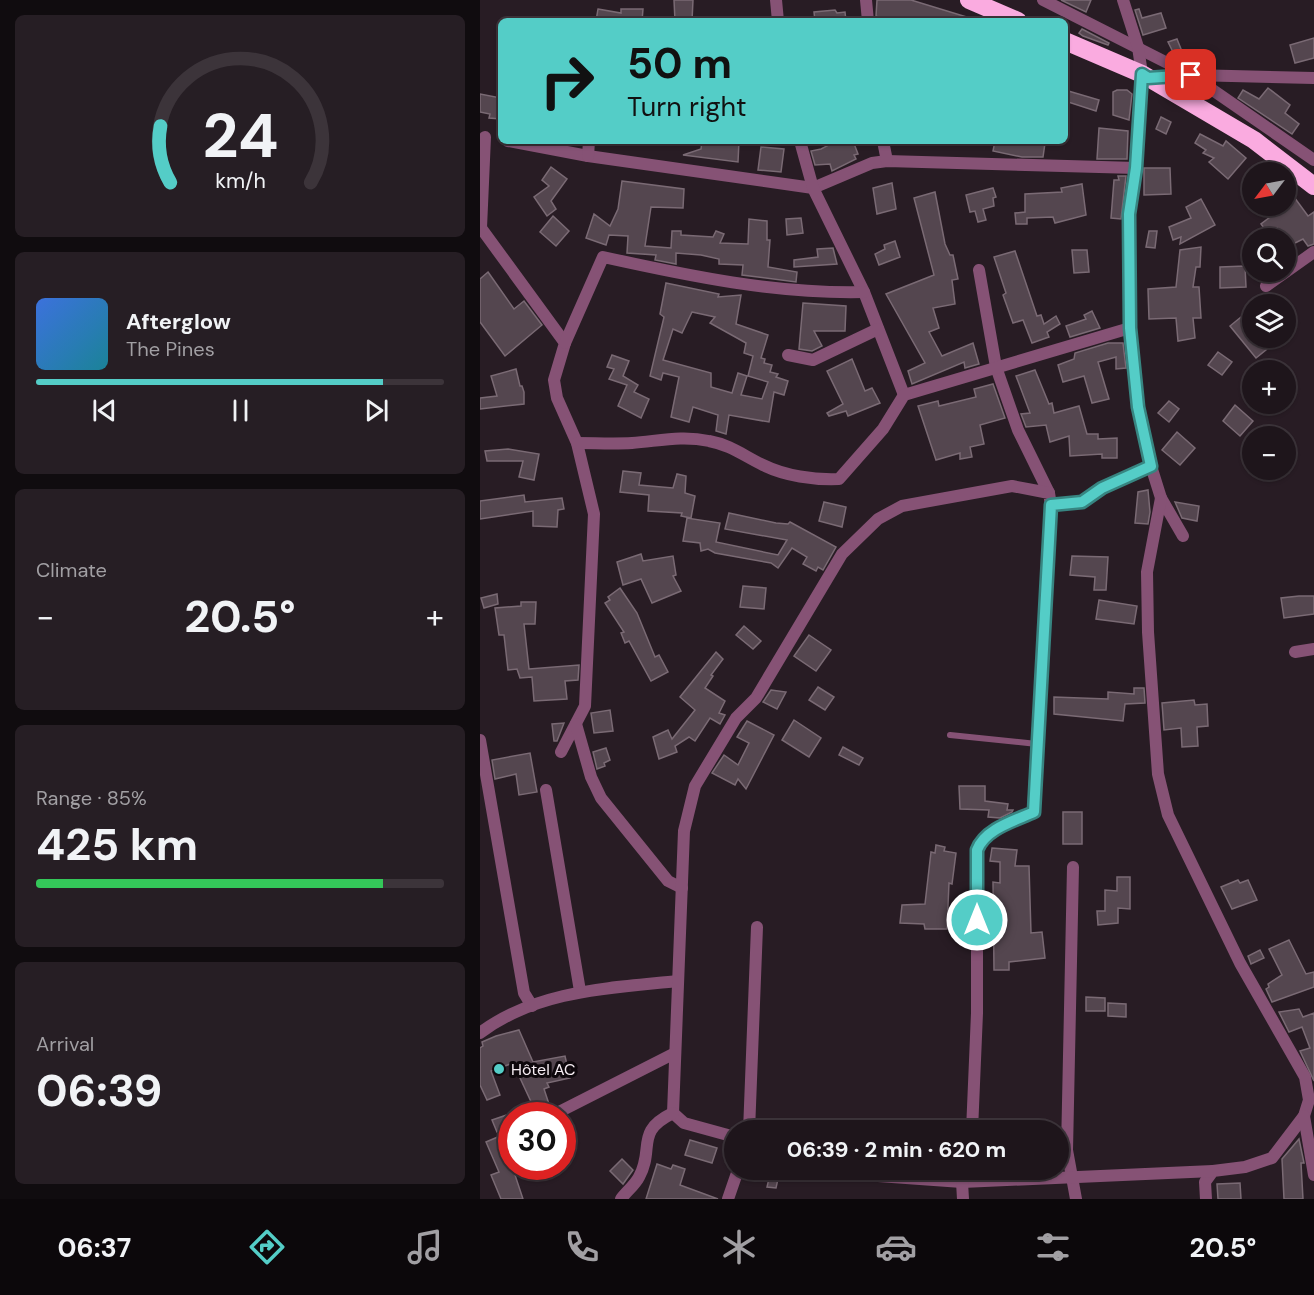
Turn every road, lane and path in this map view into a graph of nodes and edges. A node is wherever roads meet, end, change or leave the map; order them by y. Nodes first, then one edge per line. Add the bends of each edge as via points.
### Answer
1 (776, 0) edge
2 (866, 0) edge
3 (969, 0) edge
4 (1043, 0) edge
5 (1123, 0) edge
6 (778, 18) edge
7 (868, 18) edge
8 (1011, 18) edge
9 (1068, 42) edge
10 (1138, 47) junction
11 (1191, 75) junction
12 (1145, 76) junction
13 (1314, 78) edge
14 (483, 136) edge
15 (498, 139) edge
16 (524, 144) edge
17 (589, 144) edge
18 (801, 144) edge
19 (884, 144) edge
20 (588, 156) junction
21 (1314, 160) edge
22 (887, 161) junction
23 (1136, 168) junction
24 (1314, 186) edge
25 (813, 188) junction
26 (1314, 252) edge
27 (979, 270) dead end
28 (1266, 286) dead end
29 (864, 292) junction
30 (1130, 328) junction
31 (878, 329) junction
32 (566, 343) junction
33 (788, 355) dead end
34 (996, 367) junction
35 (903, 395) junction
36 (577, 443) junction
37 (1151, 466) junction
38 (1161, 498) junction
39 (1050, 499) junction
40 (1183, 536) dead end
41 (1314, 649) edge
42 (1295, 652) dead end
43 (576, 724) junction
44 (950, 735) dead end
45 (480, 740) edge
46 (1037, 744) junction
47 (561, 752) dead end
48 (546, 790) dead end
49 (1073, 867) dead end
50 (682, 888) junction
51 (757, 927) dead end
52 (678, 981) junction
53 (580, 991) junction
54 (531, 1006) junction
55 (481, 1029) edge
56 (675, 1053) junction
57 (576, 1103) edge
58 (673, 1113) junction
59 (1304, 1116) junction
60 (749, 1120) edge
61 (972, 1120) edge
62 (724, 1134) edge
63 (1213, 1171) junction
64 (1314, 1175) edge
65 (1069, 1179) edge
66 (1072, 1179) junction
67 (735, 1180) edge
68 (968, 1180) edge
69 (621, 1199) edge
70 (728, 1199) edge
71 (963, 1199) edge
72 (1076, 1199) edge
73 (1206, 1199) edge

1 - 6 street
2 - 7 street
3 - 8 highway
4 - 10 street
5 - 10 street
9 - 12 highway
10 - 11 street
10 - 12 street
11 - 12 street
11 - 13 street
11 - 21 street
12 - 23 street
12 - 24 highway via 1254,140
14 - 15 street
14 - 32 street via 481,228
16 - 20 street
17 - 20 street
18 - 25 street
19 - 22 street
20 - 25 street
22 - 23 street
22 - 25 street via 872,163
23 - 30 street via 1129,214
25 - 29 street
26 - 28 street
27 - 34 street
29 - 31 street
29 - 32 street via 819,293 700,279 603,257
30 - 34 street
30 - 37 street via 1138,407
31 - 33 street via 813,360
31 - 35 street
32 - 36 street via 554,380 556,398
34 - 35 street
34 - 39 street via 1018,430
35 - 36 street via 883,429 839,479 790,474 763,466 728,445 707,440 681,437 632,443
36 - 43 street via 594,514 585,706
37 - 38 street
37 - 39 street via 1102,488 1082,502
38 - 40 street
38 - 59 street via 1147,572 1158,774 1168,815 1240,963 1305,1077 1309,1100
39 - 46 street
39 - 50 street via 1012,486 902,506 878,519 842,554 756,698 736,718 695,786 684,831
41 - 42 street
43 - 47 street
43 - 50 street via 601,798 668,881
44 - 46 lane
45 - 54 street via 524,993
46 - 61 street via 1034,812 992,832 977,850
48 - 53 street
49 - 66 street via 1067,1150
50 - 52 street
51 - 60 street
52 - 53 street
52 - 56 street
53 - 54 street
54 - 55 street
56 - 57 street
56 - 58 street
58 - 62 street via 684,1123
58 - 69 street via 651,1128 640,1176
59 - 63 street via 1272,1158
59 - 64 street
63 - 66 street
63 - 73 street via 1205,1182
65 - 66 street
66 - 72 street
67 - 70 street
68 - 71 street

